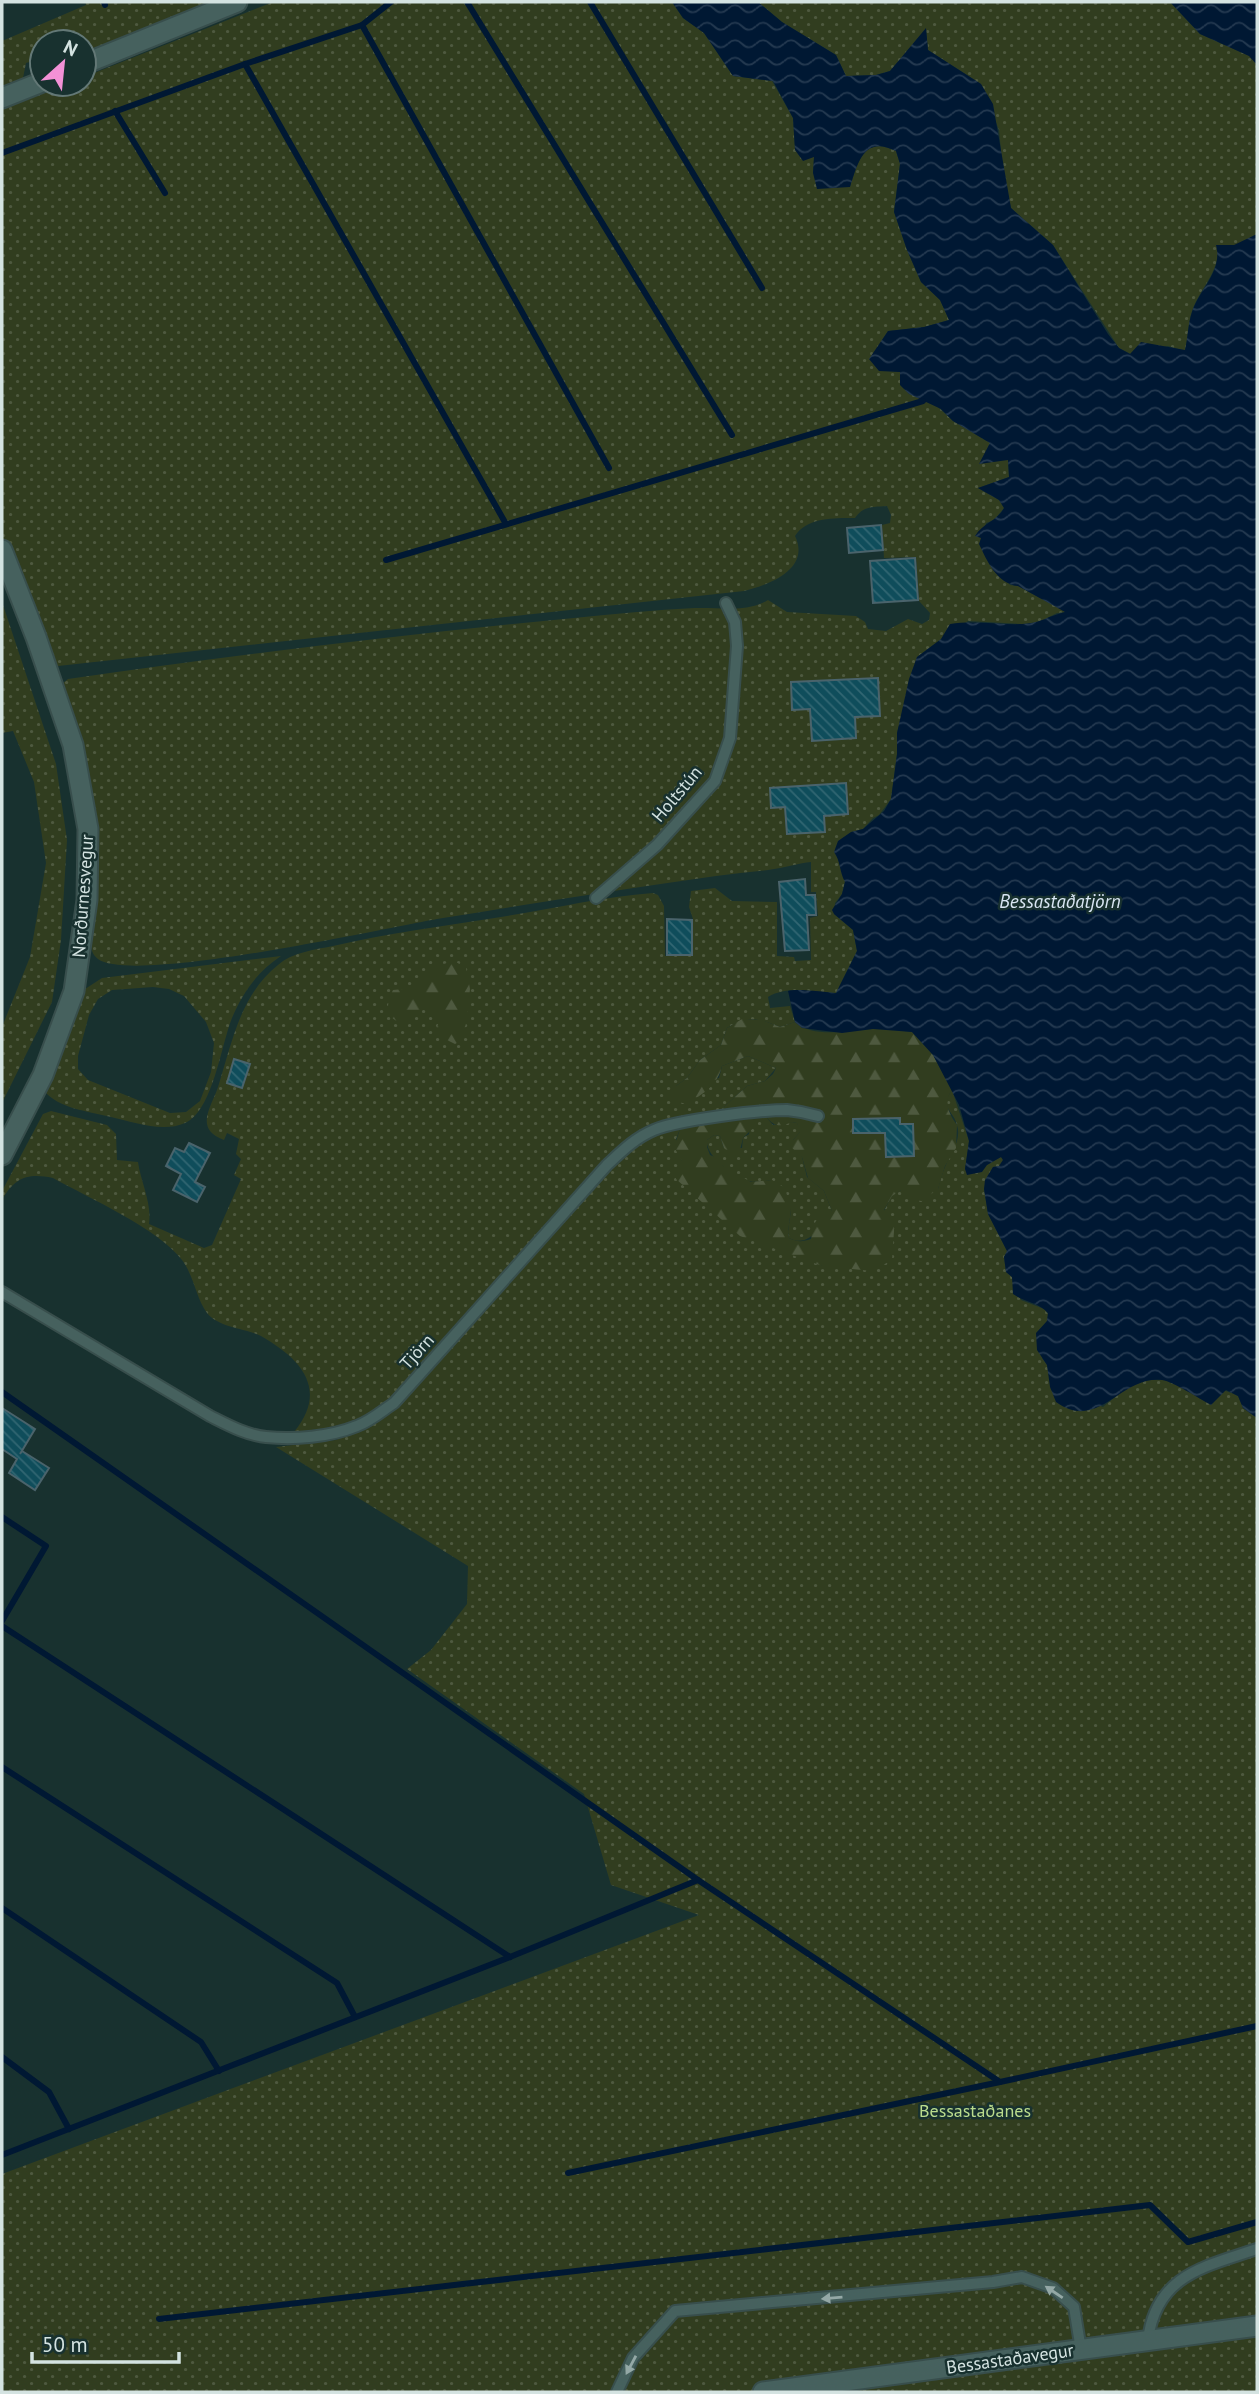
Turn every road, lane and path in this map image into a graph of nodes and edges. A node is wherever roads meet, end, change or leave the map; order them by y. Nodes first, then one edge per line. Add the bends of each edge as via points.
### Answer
1 (237, 2) edge
2 (98, 58) edge
3 (28, 88) edge
4 (2, 98) edge
5 (2, 550) edge
6 (726, 603) dead end
7 (596, 898) dead end
8 (818, 1116) dead end
9 (2, 1155) edge
10 (2, 1292) edge
11 (1257, 2249) edge
12 (1257, 2326) edge
13 (1148, 2340) junction
14 (1081, 2350) junction
15 (617, 2392) edge
16 (763, 2392) edge

1 - 2 street
3 - 4 street
5 - 9 street, Norðurnesvegur via 73,745 88,830 87,901 74,991 43,1074
6 - 7 lane, Holtstún via 735,622 737,646 730,738 715,781 657,845
8 - 10 lane, Tjörn via 784,1110 701,1120 656,1129 631,1142 394,1402 357,1426 328,1434 264,1437 239,1430
11 - 13 lane via 1189,2273 1160,2299
12 - 13 street, Bessastaðavegur
13 - 14 street, Bessastaðavegur
14 -> 15 lane via 1074,2308 1053,2288 1022,2277 675,2311 634,2358
14 - 16 street, Bessastaðavegur

